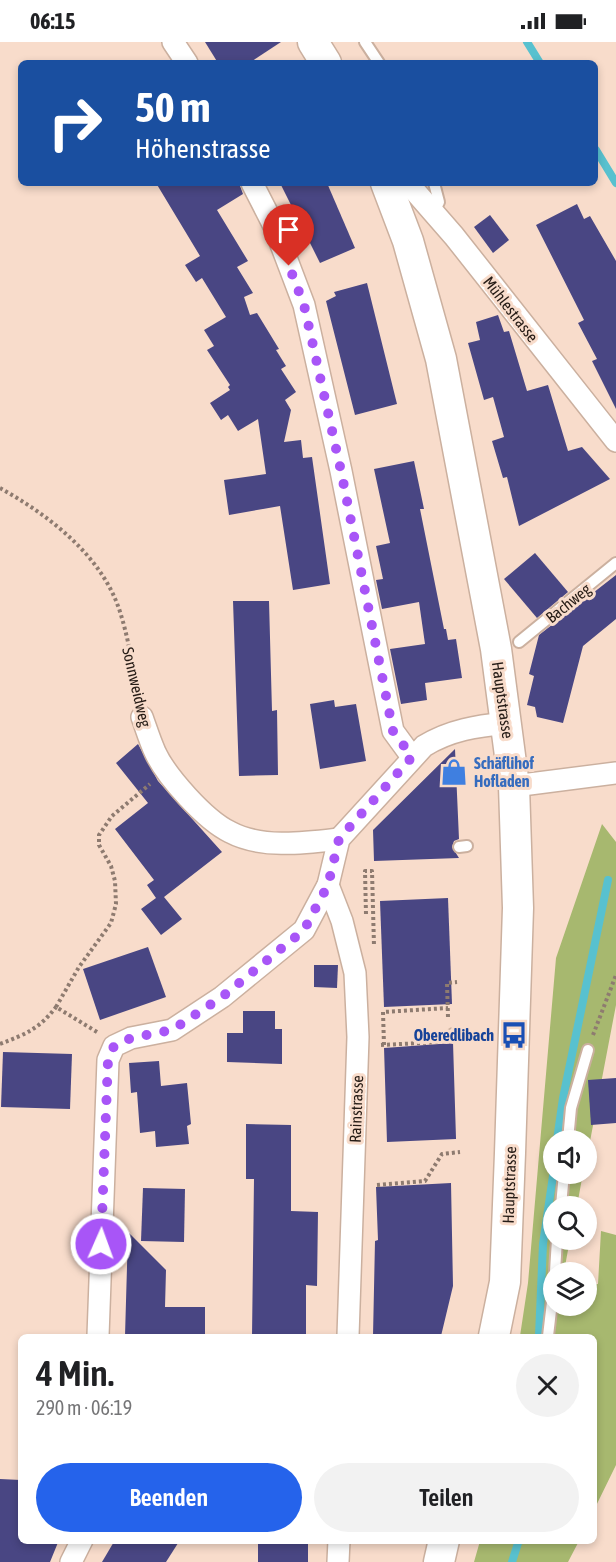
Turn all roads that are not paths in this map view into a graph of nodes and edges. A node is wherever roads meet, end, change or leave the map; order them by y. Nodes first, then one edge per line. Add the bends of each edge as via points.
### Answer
1 (173, 42) edge
2 (313, 42) edge
3 (364, 42) edge
4 (185, 60) edge
5 (324, 60) edge
6 (377, 60) edge
7 (254, 186) edge
8 (387, 186) edge
9 (406, 186) edge
10 (435, 186) edge
11 (433, 213) junction
12 (616, 441) edge
13 (616, 563) edge
14 (519, 642) dead end
15 (142, 717) road end
16 (507, 723) junction
17 (412, 757) junction
18 (616, 773) edge
19 (514, 786) junction
20 (339, 839) junction
21 (328, 885) junction
22 (588, 1050) road end
23 (569, 1130) edge
24 (550, 1316) edge
25 (98, 1334) edge
26 (348, 1334) edge
27 (494, 1334) edge
28 (548, 1334) edge
29 (80, 1544) edge
30 (339, 1544) edge
31 (443, 1544) edge
32 (71, 1562) edge
33 (338, 1562) edge
34 (439, 1562) edge

1 - 4 street
2 - 5 street
3 - 6 lane
7 - 17 street via 274,225 304,305 393,731
8 - 16 street, Hauptstrasse via 408,241 441,359
9 - 11 street, Mühlestrasse
10 - 11 lane via 439,202
11 - 12 street, Mühlestrasse
13 - 14 lane, Bachweg
15 - 20 street, Sonnweidweg via 166,771 197,805 231,833 287,843
16 - 17 street via 439,737
16 - 19 street, Hauptstrasse
17 - 20 street
18 - 19 street
19 - 27 street, Hauptstrasse via 518,908 511,1141 505,1282
20 - 21 street
21 - 25 street via 304,930 222,997 172,1030 131,1038 114,1046 108,1060
21 - 26 street, Rainstrasse via 355,973 358,1037
22 - 23 lane via 571,1108
24 - 28 lane
29 - 32 street
30 - 33 street
31 - 34 street

